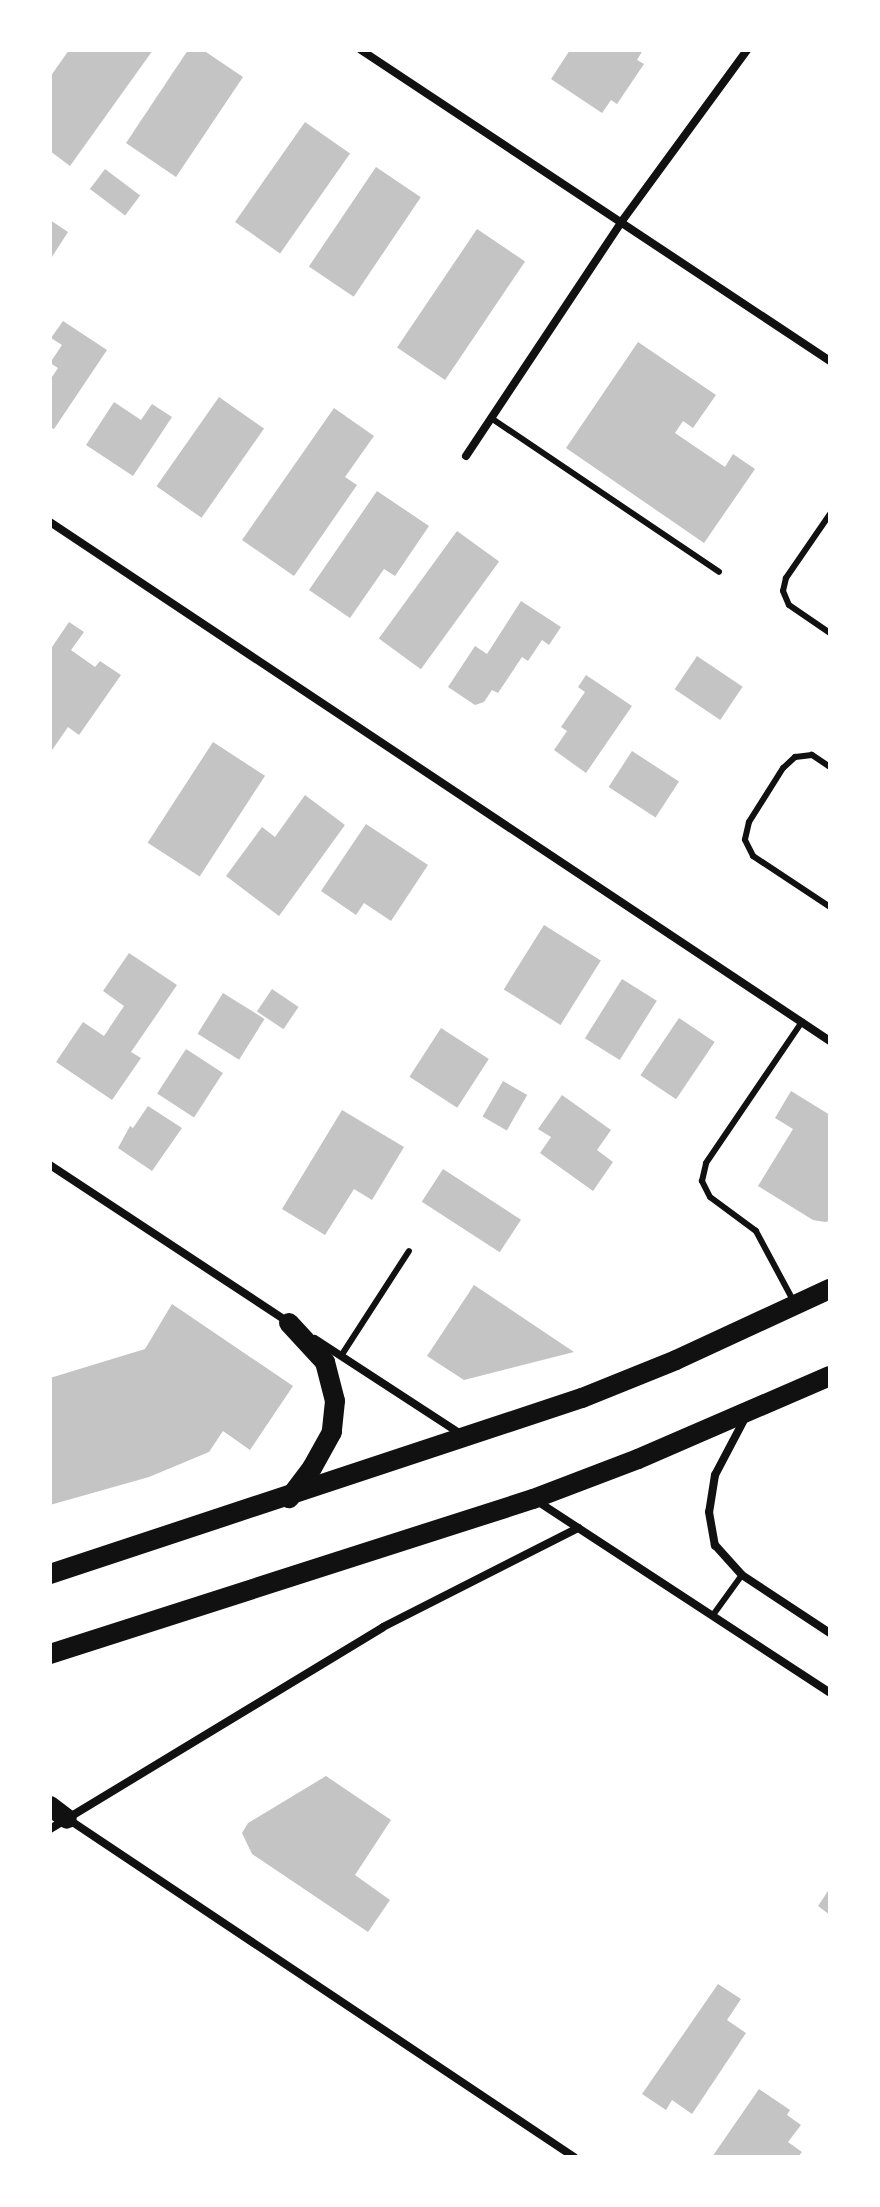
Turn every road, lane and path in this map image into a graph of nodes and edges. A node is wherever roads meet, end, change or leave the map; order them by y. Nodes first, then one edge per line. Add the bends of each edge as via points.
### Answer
1 (361, 50) edge
2 (747, 50) edge
3 (622, 221) junction
4 (830, 361) edge
5 (491, 418) junction
6 (466, 456) dead end
7 (830, 514) edge
8 (50, 522) edge
9 (719, 572) dead end
10 (830, 633) edge
11 (830, 767) edge
12 (830, 907) edge
13 (802, 1022) junction
14 (830, 1041) edge
15 (50, 1165) edge
16 (409, 1251) dead end
17 (830, 1289) edge
18 (797, 1306) junction
19 (289, 1323) junction
20 (341, 1356) junction
21 (830, 1376) edge
22 (749, 1412) junction
23 (467, 1439) junction
24 (289, 1498) junction
25 (533, 1499) junction
26 (578, 1528) junction
27 (50, 1574) edge
28 (742, 1575) junction
29 (713, 1615) junction
30 (830, 1633) edge
31 (50, 1654) edge
32 (830, 1693) edge
33 (50, 1806) edge
34 (59, 1824) edge
35 (574, 2157) edge

1 - 3 street
2 - 3 street
3 - 4 street
3 - 5 street
5 - 6 street
5 - 9 lane
7 - 10 lane via 786,578 783,591 789,605
8 - 13 street
11 - 12 lane via 812,755 795,757 749,822 745,840 753,856
13 - 14 street
13 - 18 lane via 706,1163 702,1181 710,1197 756,1231
15 - 19 street
16 - 20 lane
17 - 18 main road
18 - 23 main road via 663,1366
19 - 20 street
19 - 24 main road via 325,1362 335,1401 332,1432
20 - 23 street
21 - 22 main road
22 - 25 main road
22 - 28 street via 715,1475 709,1512 715,1545
23 - 24 main road
24 - 27 main road
25 - 26 street
25 - 31 main road
26 - 29 street
26 - 34 street via 383,1627
28 - 29 lane
28 - 30 street
29 - 32 street
33 - 34 main road
34 - 35 street

